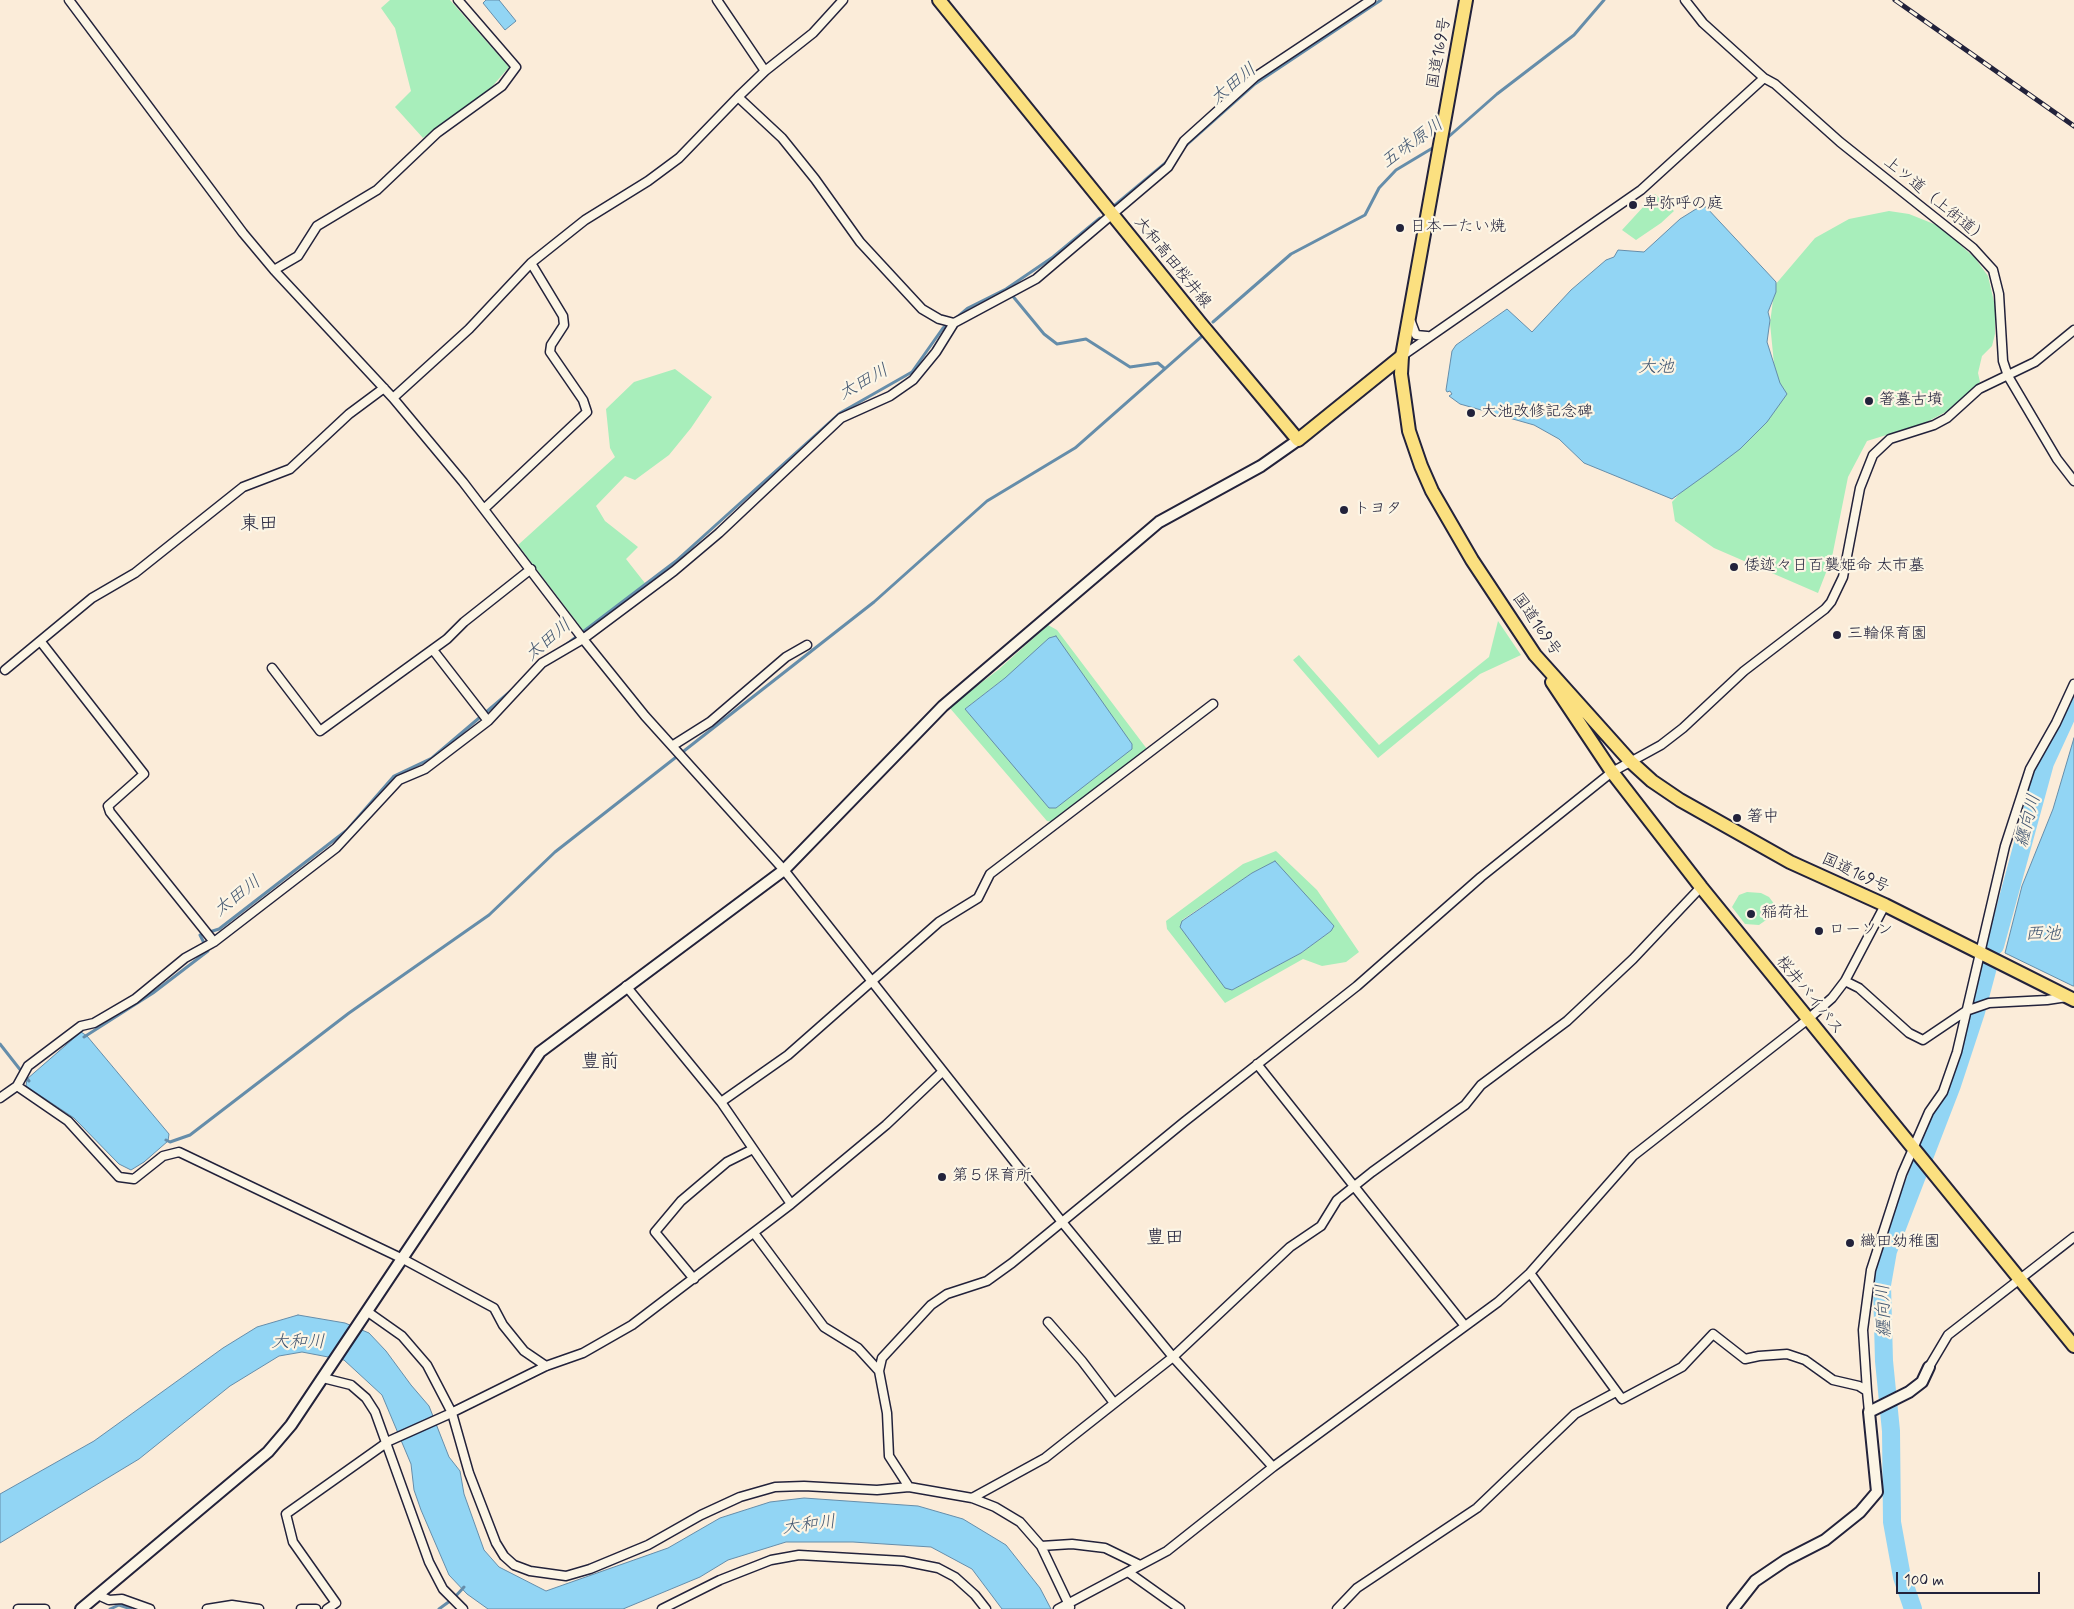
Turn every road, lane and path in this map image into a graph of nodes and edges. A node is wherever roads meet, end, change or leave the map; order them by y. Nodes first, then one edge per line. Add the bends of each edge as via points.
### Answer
1 (69, 0) edge
2 (458, 0) edge
3 (717, 0) edge
4 (843, 0) edge
5 (939, 0) edge
6 (1371, 0) edge
7 (1466, 0) edge
8 (1685, 0) edge
9 (765, 71) junction
10 (1764, 78) junction
11 (738, 97) junction
12 (1112, 214) junction
13 (531, 263) junction
14 (274, 270) junction
15 (1409, 314) junction
16 (954, 323) junction
17 (2074, 330) edge
18 (1427, 336) junction
19 (1402, 356) junction
20 (2008, 376) junction
21 (384, 388) junction
22 (393, 398) junction
23 (1298, 440) junction
24 (2074, 481) edge
25 (485, 508) junction
26 (531, 570) junction
27 (583, 639) junction
28 (41, 642) junction
29 (807, 645) dead end
30 (433, 650) junction
31 (1535, 655) junction
32 (272, 668) dead end
33 (4, 670) dead end
34 (2074, 684) edge
35 (1213, 704) dead end
36 (488, 721) junction
37 (672, 746) junction
38 (1630, 761) junction
39 (1612, 772) junction
40 (784, 870) junction
41 (1701, 887) junction
42 (1884, 905) junction
43 (214, 942) junction
44 (1979, 953) junction
45 (1845, 981) junction
46 (870, 982) junction
47 (626, 986) junction
48 (2070, 998) edge
49 (1968, 1011) junction
50 (1807, 1020) junction
51 (1257, 1064) junction
52 (941, 1072) junction
53 (17, 1086) junction
54 (0, 1098) edge
55 (720, 1102) junction
56 (753, 1149) junction
57 (1915, 1152) junction
58 (1356, 1186) junction
59 (791, 1204) junction
60 (1062, 1222) junction
61 (754, 1233) junction
62 (2074, 1236) edge
63 (403, 1259) junction
64 (1530, 1273) junction
65 (2019, 1278) junction
66 (694, 1279) junction
67 (366, 1314) junction
68 (1048, 1322) dead end
69 (1465, 1326) junction
70 (2074, 1346) edge
71 (1173, 1357) junction
72 (546, 1366) junction
73 (1929, 1367) joint
74 (879, 1371) junction
75 (325, 1374) junction
76 (1867, 1391) junction
77 (1616, 1392) junction
78 (1114, 1404) junction
79 (1872, 1411) junction
80 (450, 1414) junction
81 (387, 1442) junction
82 (1273, 1467) junction
83 (909, 1487) junction
84 (972, 1498) junction
85 (1041, 1546) junction
86 (1140, 1565) junction
87 (1128, 1572) junction
88 (98, 1595) junction
89 (1170, 1603) junction
90 (234, 1607) edge
91 (1065, 1608) edge
92 (18, 1609) edge
93 (44, 1609) edge
94 (81, 1609) edge
95 (150, 1609) edge
96 (207, 1609) edge
97 (259, 1609) edge
98 (301, 1609) edge
99 (316, 1609) edge
100 (327, 1609) edge
101 (463, 1609) edge
102 (662, 1609) edge
103 (986, 1609) edge
104 (1162, 1609) edge
105 (1180, 1609) edge
106 (1337, 1609) edge
107 (1733, 1609) edge

1 - 14 street
2 - 14 street via 516,67 502,86 437,133 377,190 317,226 298,256
3 - 9 street
4 - 9 street via 813,33
5 - 12 main road, 大和高田桜井線
6 - 12 street via 1255,77 1184,141 1168,167
7 - 15 main road, 国道169号
8 - 10 street, 上ツ道（上街道） via 1703,23
9 - 11 street
10 - 18 street via 1641,190
10 - 20 street, 上ツ道（上街道） via 1973,248 1993,270 1999,294 2002,353
11 - 13 street via 679,158 648,182 585,220
11 - 16 street via 774,128 816,179 860,242 922,309
12 - 16 street via 1036,279
12 - 23 main road, 大和高田桜井線
13 - 22 street via 469,328
13 - 25 street via 563,316 564,325 550,352 583,400 587,412
14 - 21 street
15 - 18 street via 1416,335
15 - 19 main road, 国道169号
16 - 27 street via 931,360 913,380 890,396 841,418 674,571
17 - 20 street via 2035,362
18 - 19 street
19 - 23 main road
19 - 31 main road, 国道169号 via 1409,431 1432,491 1472,560
20 - 24 street, 上ツ道（上街道） via 2057,459
20 - 38 street via 1979,389 1947,418 1890,439 1873,455 1860,488 1843,577 1831,602 1744,672 1683,728
21 - 22 street
21 - 28 street via 349,414 290,469 243,487 135,573 92,598
22 - 25 street
23 - 40 street via 1261,466 1159,522 943,706
25 - 26 street
26 - 27 street
26 - 30 street
27 - 36 street via 542,663
27 - 37 street
28 - 33 street
28 - 43 street via 144,774 108,806 110,812
29 - 37 street via 786,657 710,722
30 - 32 street via 320,731
30 - 36 street
31 - 38 main road, 国道169号
31 - 39 main road, 桜井バイパス
34 - 44 street via 2030,769 2005,846
35 - 46 street via 990,874 978,898 939,922
36 - 43 street via 425,769 399,780 336,848
37 - 40 street
38 - 39 street
38 - 42 main road, 国道169号 via 1680,800 1790,862
39 - 41 main road, 桜井バイパス
39 - 51 street via 1482,877 1357,986
40 - 46 street
40 - 47 street
41 - 50 main road, 桜井バイパス
41 - 58 street via 1633,959 1567,1021 1481,1085 1465,1105
42 - 44 main road, 国道169号
42 - 45 street
43 - 53 street via 185,958 135,998 94,1023 81,1026 28,1066
44 - 48 main road, 国道169号
44 - 49 street
45 - 49 street via 1859,988 1917,1039 1923,1040
45 - 50 street via 1832,998
46 - 52 street
46 - 55 street via 788,1055
47 - 55 street
47 - 63 street via 540,1052
48 - 49 street via 1989,1003
49 - 57 street via 1943,1092 1929,1112
50 - 57 main road, 桜井バイパス
50 - 64 street via 1633,1156
51 - 58 street
51 - 60 street
52 - 59 street via 886,1125
52 - 60 street
53 - 54 street
53 - 63 street via 68,1121 119,1177 134,1179 163,1156 179,1152
55 - 56 street
56 - 59 street
56 - 66 street via 727,1162 681,1201 655,1232
57 - 65 main road, 桜井バイパス
57 - 76 street via 1871,1270 1863,1330
58 - 69 street
58 - 71 street via 1337,1200 1320,1226 1251,1282 1232,1304
59 - 61 street
60 - 71 street
60 - 74 street via 987,1281 947,1294 930,1305 882,1358
61 - 66 street
61 - 74 street via 824,1327 858,1348
62 - 65 street
63 - 67 street
63 - 72 street via 494,1308 524,1351
64 - 69 street
64 - 77 street
65 - 70 main road, 桜井バイパス
65 - 73 street via 1948,1335
66 - 72 street via 632,1325 582,1353
67 - 75 street
67 - 80 street via 402,1336 427,1365
68 - 78 street
69 - 82 street
71 - 78 street
71 - 82 street
72 - 80 street
73 - 79 street via 1922,1382
74 - 83 street via 887,1412 889,1456
75 - 81 street via 351,1386 366,1398
75 - 88 street via 291,1425 268,1452
76 - 77 street via 1833,1380 1805,1360 1787,1354 1745,1359 1713,1334 1682,1367 1628,1398 1622,1399
76 - 79 street
77 - 106 street via 1575,1414 1477,1508 1357,1588
78 - 84 street via 1045,1458
79 - 107 street via 1877,1492 1860,1512 1825,1540 1755,1581
80 - 81 street
80 - 83 street via 496,1543 514,1565 546,1574 566,1576 590,1569 648,1545 740,1497 775,1487 877,1490
81 - 100 street via 286,1514 293,1542 336,1603
81 - 101 street via 429,1562 443,1589
82 - 86 street via 1167,1551
83 - 84 street
84 - 85 street via 1020,1522
85 - 86 street via 1072,1544 1106,1548
85 - 91 street
86 - 87 street
87 - 89 street
87 - 91 street
88 - 94 street
88 - 95 street
89 - 104 street
89 - 105 street
90 - 96 street
90 - 97 street
92 - 93 street
98 - 99 street
102 - 103 street via 720,1580 771,1560 799,1555 903,1561 938,1568 975,1595

